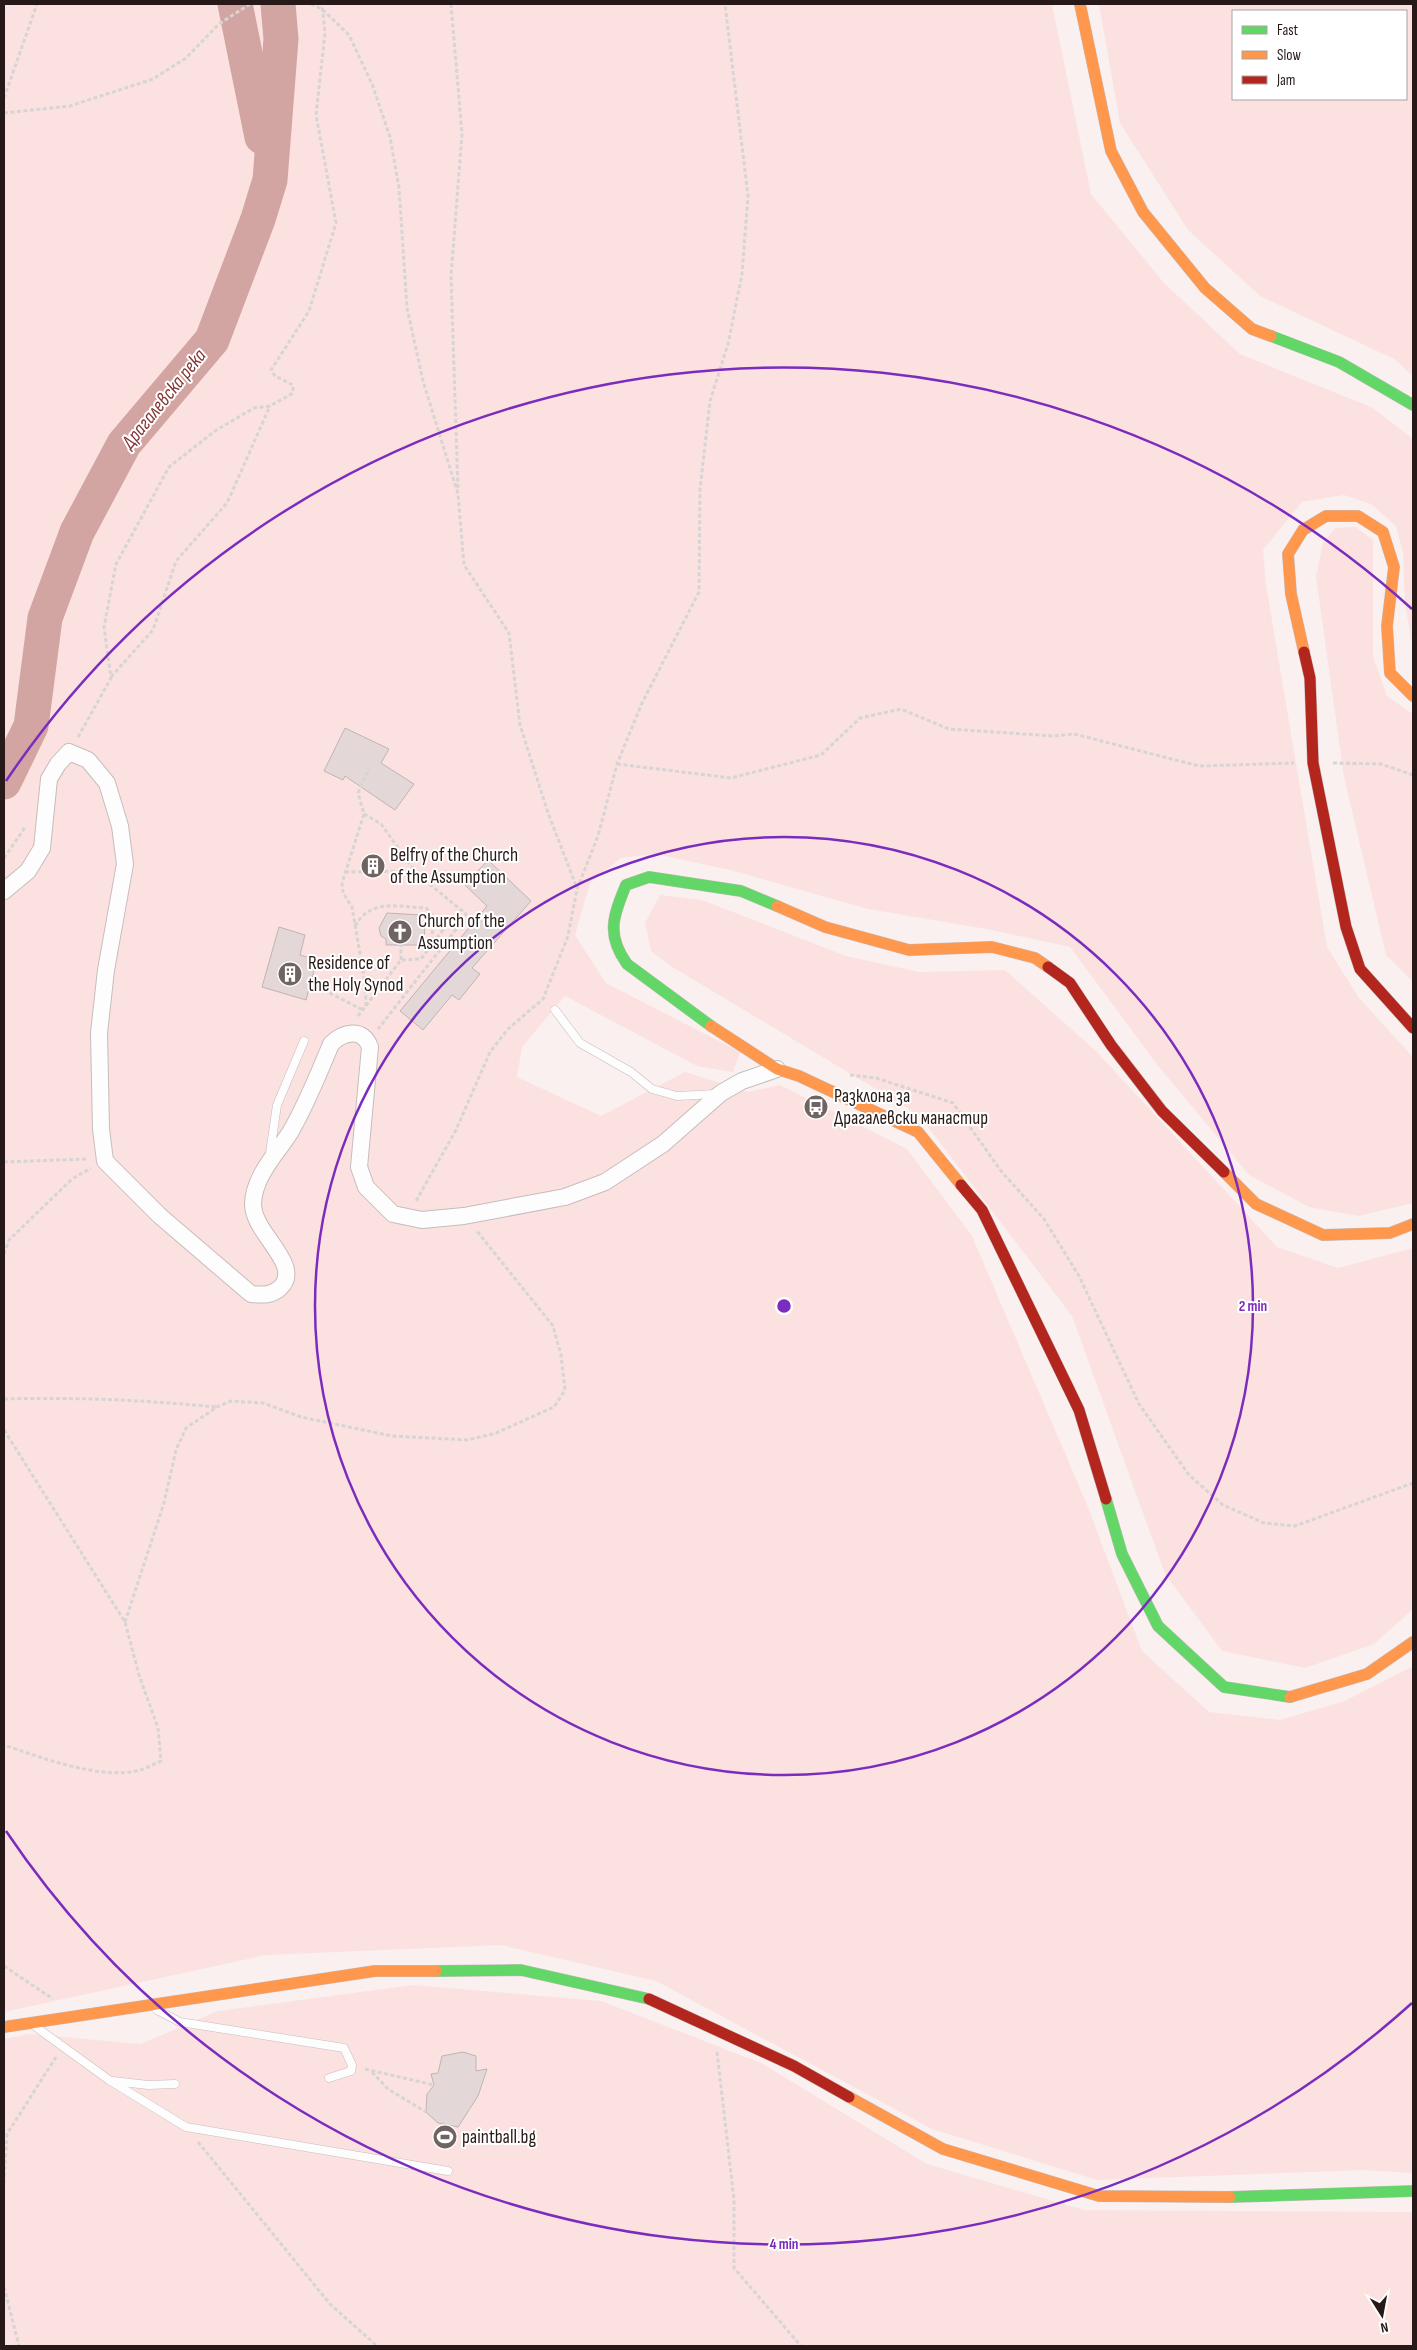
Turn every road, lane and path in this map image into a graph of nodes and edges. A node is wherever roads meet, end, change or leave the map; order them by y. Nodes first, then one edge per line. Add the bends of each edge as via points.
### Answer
1 (37, 4) edge
2 (250, 4) edge
3 (311, 4) edge
4 (322, 4) edge
5 (451, 4) edge
6 (725, 4) edge
7 (1080, 4) edge
8 (322, 9) junction
9 (4, 98) edge
10 (4, 113) edge
11 (1413, 405) edge
12 (270, 406) junction
13 (458, 494) junction
14 (111, 678) junction
15 (1413, 696) edge
16 (69, 752) junction
17 (1313, 763) junction
18 (617, 764) junction
19 (369, 768) dead end
20 (1413, 775) edge
21 (364, 814) junction
22 (345, 872) junction
23 (416, 873) junction
24 (577, 889) junction
25 (4, 891) edge
26 (462, 923) junction
27 (355, 926) junction
28 (401, 945) dead end
29 (431, 946) junction
30 (401, 960) junction
31 (318, 987) dead end
32 (366, 1006) junction
33 (363, 1010) junction
34 (555, 1010) dead end
35 (1413, 1028) edge
36 (346, 1033) junction
37 (304, 1041) dead end
38 (368, 1042) junction
39 (777, 1069) junction
40 (848, 1075) dead end
41 (721, 1093) junction
42 (105, 1161) junction
43 (4, 1162) edge
44 (268, 1165) junction
45 (392, 1214) junction
46 (464, 1216) junction
47 (1413, 1224) edge
48 (4, 1254) edge
49 (4, 1399) edge
50 (217, 1407) junction
51 (4, 1430) edge
52 (1413, 1483) edge
53 (125, 1622) junction
54 (1413, 1642) edge
55 (4, 1745) edge
56 (4, 1966) edge
57 (146, 2005) junction
58 (76, 2015) junction
59 (32, 2022) junction
60 (4, 2027) edge
61 (714, 2028) junction
62 (63, 2046) junction
63 (352, 2068) junction
64 (370, 2070) junction
65 (329, 2078) dead end
66 (109, 2080) junction
67 (175, 2084) dead end
68 (434, 2085) dead end
69 (426, 2112) dead end
70 (186, 2127) junction
71 (448, 2171) dead end
72 (4, 2183) edge
73 (1413, 2191) edge
74 (4, 2287) edge
75 (19, 2346) edge
76 (377, 2346) edge
77 (801, 2346) edge

1 - 9 path
2 - 10 path via 226,18 186,58 153,79 70,106
3 - 8 path
4 - 8 path
5 - 13 path via 462,134 451,276
6 - 18 path via 748,196 740,282 728,344 710,402 700,489 699,592 642,702
7 - 11 street via 1111,151 1143,212 1205,288 1252,329 1338,362
8 - 12 path via 325,33 316,116 336,223 308,311 271,370 274,376 293,385 293,393
8 - 13 path via 349,35 372,84 390,137 398,188 407,308 423,381
12 - 14 path via 227,503 176,561 153,630
12 - 14 path via 254,408 215,431 169,468 116,564 104,627
13 - 24 path via 464,565 508,633 520,725 548,814
14 - 16 path
15 - 17 street via 1390,673 1387,626 1394,567 1383,532 1358,516 1326,516 1303,530 1288,554 1291,594 1310,678
16 - 25 street via 50,779 42,848 28,871
16 - 42 street via 88,760 107,783 120,826 125,864 106,970 99,1033
17 - 18 path via 1199,766 1074,734 1054,736 949,728 901,709 860,718 821,755 731,778
17 - 20 path via 1381,764
17 - 35 street via 1346,927 1360,969
18 - 24 path via 598,836
19 - 21 path via 358,793
21 - 22 path
21 - 23 path via 381,824
22 - 23 path via 408,870
22 - 27 path via 343,893 352,907
23 - 26 path via 466,914
24 - 45 path via 568,936 543,999 508,1028 490,1052 456,1130 419,1200
26 - 29 path via 453,918
26 - 38 path
27 - 29 path via 364,913 377,906 426,908 434,917
27 - 32 path
28 - 30 path
29 - 30 path via 421,959
30 - 32 path
31 - 33 path
32 - 33 path
33 - 36 path
34 - 41 lane via 580,1043 631,1072 652,1089 677,1096
36 - 38 street via 358,1034
36 - 44 street via 331,1044 290,1132
37 - 44 lane via 277,1104
38 - 45 street via 370,1054 359,1167 366,1187
39 - 41 street via 742,1081
39 - 47 street via 626,964 616,951 613,931 615,910 626,884 649,877 742,891 825,927 909,950 992,947 1034,958 1070,983 1111,1045 1162,1111 1256,1204 1323,1235 1390,1233
39 - 54 street via 800,1076 918,1132 982,1210 1079,1410 1122,1554 1158,1626 1224,1687 1290,1697 1366,1674
40 - 52 path via 876,1078 953,1103 1001,1171 1049,1228 1079,1276 1139,1404 1189,1475 1223,1505 1264,1523 1295,1526
41 - 46 street via 663,1144 605,1182 565,1198
42 - 43 path via 81,1158
42 - 44 street via 160,1216 236,1283 251,1294 265,1295 283,1285 287,1275 286,1264 262,1232 254,1215 256,1185
42 - 48 path via 72,1179 9,1240
45 - 46 street via 422,1220
46 - 50 path via 553,1326 566,1390 554,1407 496,1433 468,1440 392,1436 301,1417 263,1403 231,1401
49 - 50 path via 74,1397
50 - 53 path via 186,1428 176,1450 164,1503
51 - 53 path
53 - 55 path via 158,1728 161,1761 138,1771 113,1773 59,1764
56 - 58 path
57 - 58 street
57 - 61 street via 375,1971 521,1970 656,2001
57 - 63 lane via 180,2022 344,2048
58 - 59 street
59 - 60 street
59 - 62 lane
61 - 73 street via 794,2066 943,2149 1099,2196 1240,2197
61 - 77 path via 734,2200 734,2268
62 - 66 lane
62 - 72 path via 7,2134
63 - 64 path
63 - 65 lane
64 - 68 path
64 - 69 path via 388,2089
66 - 67 lane via 148,2085
66 - 70 lane
70 - 71 lane
70 - 76 path via 330,2304
74 - 75 path

